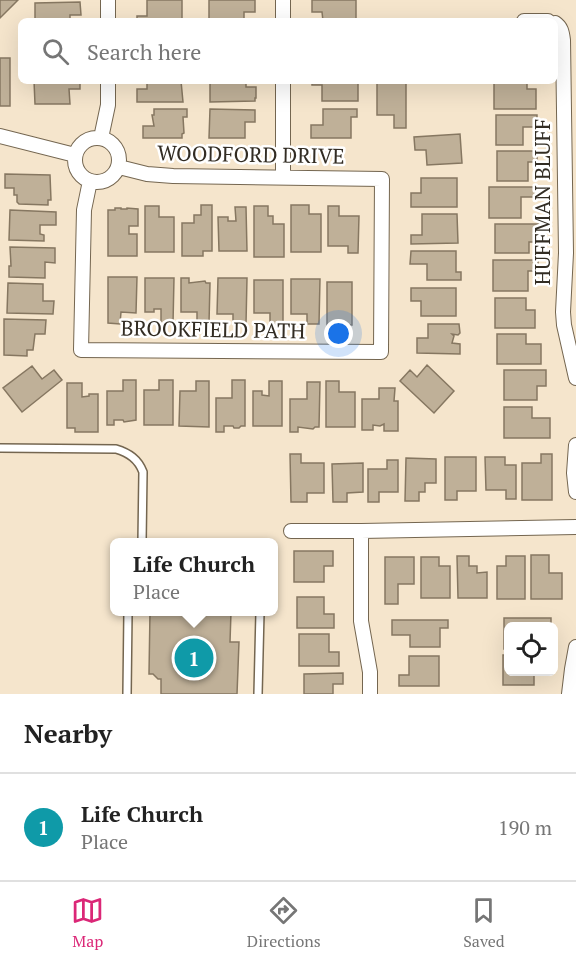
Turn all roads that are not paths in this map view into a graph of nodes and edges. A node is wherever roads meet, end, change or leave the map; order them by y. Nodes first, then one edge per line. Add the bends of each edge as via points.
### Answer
1 (108, 0) edge
2 (283, 0) edge
3 (108, 18) edge
4 (283, 18) edge
5 (558, 28) edge
6 (108, 84) edge
7 (283, 84) edge
8 (0, 136) edge
9 (101, 138) junction
10 (75, 155) junction
11 (119, 167) junction
12 (283, 177) junction
13 (90, 181) junction
14 (381, 352) joint
15 (576, 378) edge
16 (576, 445) edge
17 (0, 448) edge
18 (576, 492) edge
19 (576, 527) edge
20 (291, 531) dead end
21 (361, 531) junction
22 (142, 538) edge
23 (128, 616) edge
24 (260, 616) edge
25 (576, 647) edge
26 (127, 694) edge
27 (258, 694) edge
28 (370, 694) edge
29 (569, 694) edge

1 - 3 street
2 - 4 street
5 - 15 street, HUFFMAN BLUFF via 563,40 566,253 563,319
6 - 9 street
7 - 12 street
8 - 10 street
9 - 10 street via 83,143
9 - 11 street via 115,146 120,156
10 - 13 street via 78,171
11 - 12 street, WOODFORD DRIVE via 160,176
11 - 13 street via 107,180
12 - 14 street, WOODFORD DRIVE via 382,178
13 - 14 street, BROOKFIELD PATH via 83,219 81,350
16 - 18 street
17 - 22 lane via 116,449 133,456 143,472
19 - 21 street
20 - 21 street
21 - 28 street via 361,621
23 - 26 lane
24 - 27 lane
25 - 29 street

